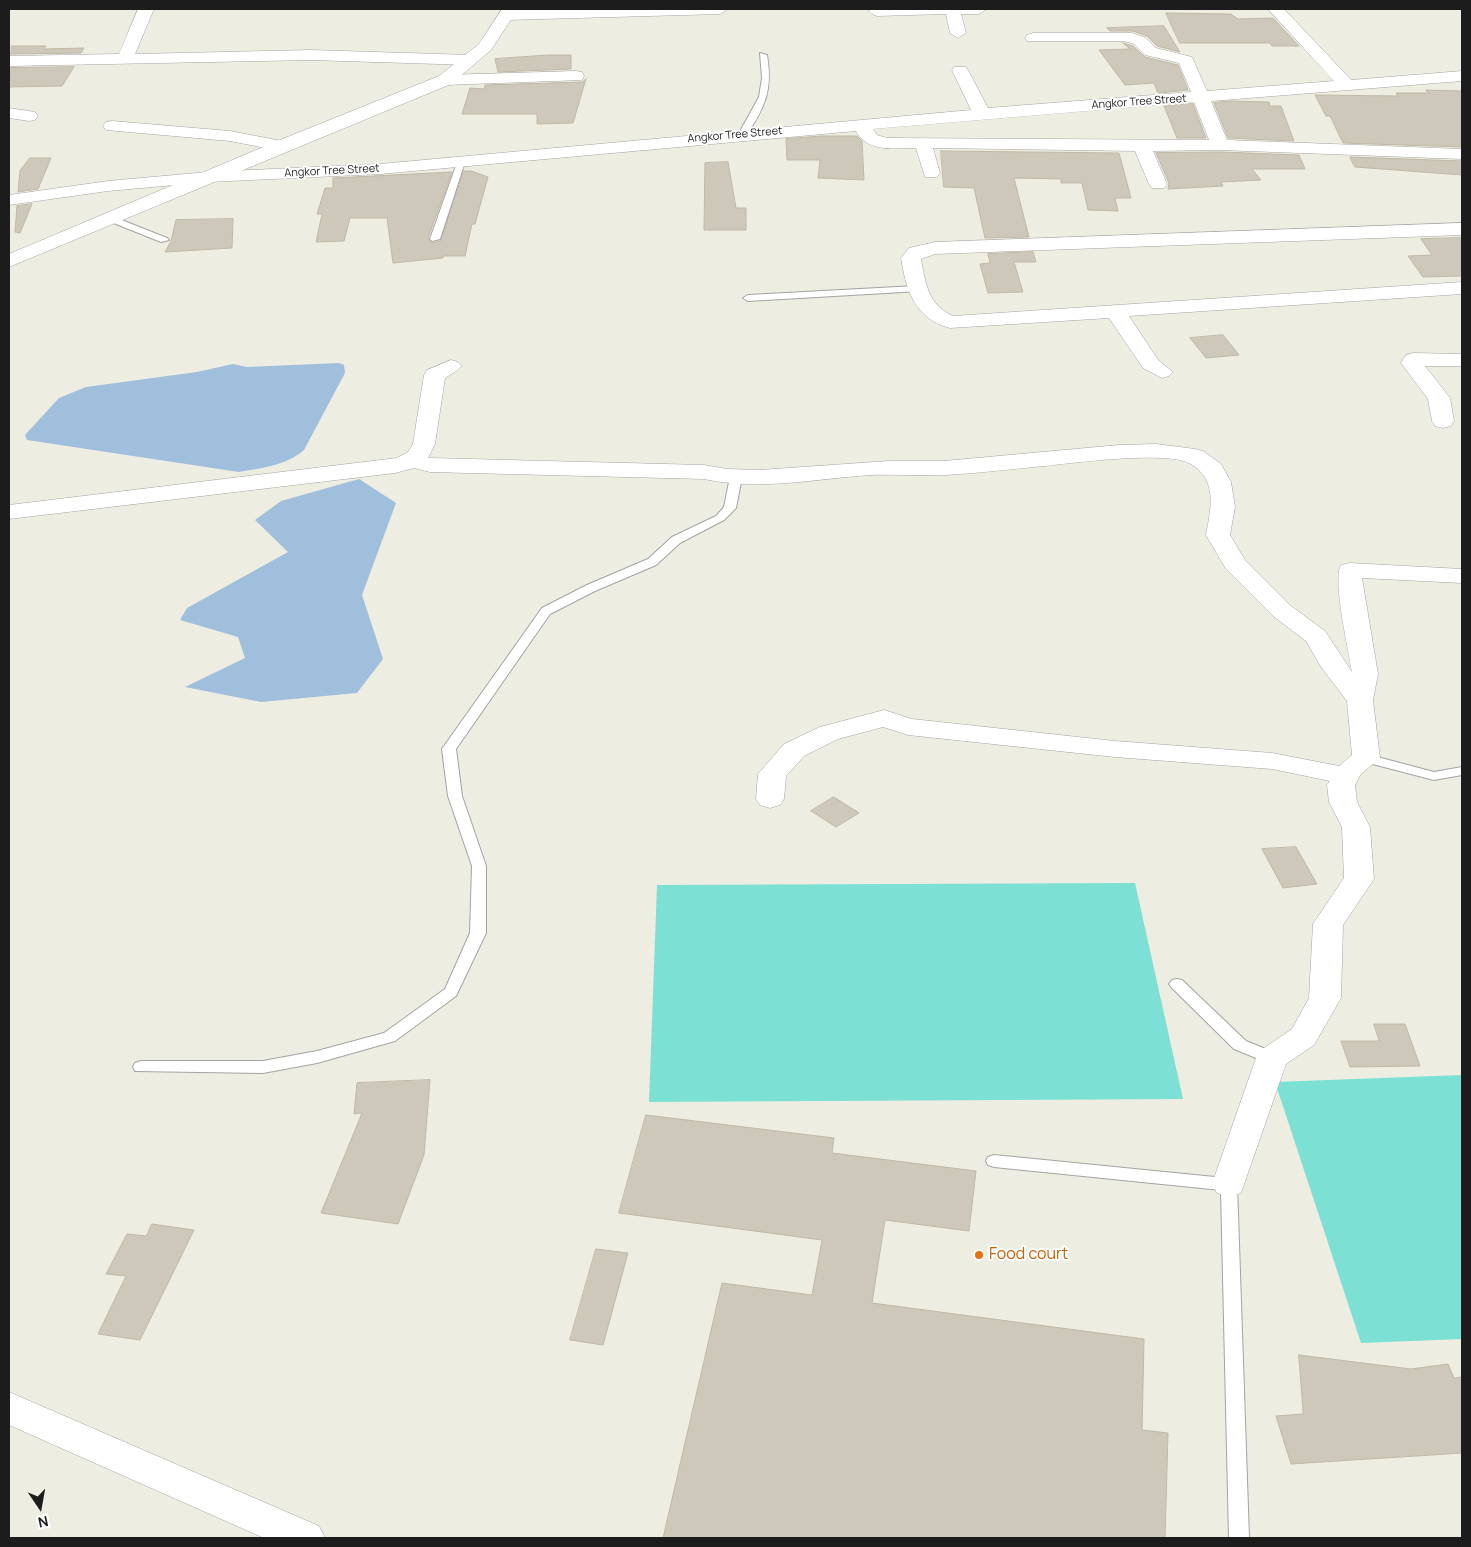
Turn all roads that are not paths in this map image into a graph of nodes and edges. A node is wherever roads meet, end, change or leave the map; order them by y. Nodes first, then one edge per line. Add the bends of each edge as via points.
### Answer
1 (146, 9) edge
2 (720, 9) edge
3 (953, 9) edge
4 (979, 9) edge
5 (1276, 9) edge
6 (877, 11) dead end
7 (508, 12) edge
8 (958, 33) dead end
9 (1033, 38) dead end
10 (763, 54) dead end
11 (124, 59) junction
12 (470, 60) junction
13 (9, 61) edge
14 (960, 70) dead end
15 (576, 76) dead end
16 (1462, 77) edge
17 (445, 80) junction
18 (1347, 85) junction
19 (1201, 97) junction
20 (9, 113) edge
21 (982, 114) junction
22 (29, 116) dead end
23 (862, 124) junction
24 (112, 126) dead end
25 (742, 134) junction
26 (924, 142) junction
27 (1220, 145) junction
28 (281, 146) junction
29 (1142, 147) junction
30 (1462, 154) edge
31 (461, 162) junction
32 (931, 173) dead end
33 (208, 177) junction
34 (1158, 184) dead end
35 (9, 200) edge
36 (109, 218) junction
37 (1462, 229) edge
38 (164, 240) dead end
39 (435, 240) dead end
40 (9, 261) edge
41 (916, 288) junction
42 (1462, 288) edge
43 (748, 298) dead end
44 (1116, 312) junction
45 (1462, 360) edge
46 (451, 366) dead end
47 (1162, 372) dead end
48 (1443, 421) dead end
49 (414, 461) junction
50 (736, 478) junction
51 (9, 512) edge
52 (1462, 576) edge
53 (1360, 700) junction
54 (1356, 767) junction
55 (1462, 771) edge
56 (770, 799) dead end
57 (1177, 984) dead end
58 (1272, 1058) junction
59 (141, 1067) dead end
60 (994, 1161) dead end
61 (1229, 1184) junction
62 (9, 1408) edge
63 (305, 1538) edge
64 (1239, 1538) edge

1 - 11 street
2 - 7 street
3 - 4 street
3 - 6 street
3 - 8 street
5 - 18 street
7 - 12 street via 485,47
9 - 19 street via 1131,36 1151,52 1186,60
10 - 25 lane via 768,75 766,90 759,109
11 - 12 street via 311,55
11 - 13 street
12 - 17 street
14 - 21 street
15 - 17 street
16 - 18 street, Angkor Tree Street
17 - 28 street
18 - 19 street, Angkor Tree Street
19 - 21 street, Angkor Tree Street
19 - 27 street
20 - 22 street
21 - 23 street, Angkor Tree Street
23 - 25 street, Angkor Tree Street
23 - 26 street via 868,138 874,142
24 - 28 street via 230,136
25 - 31 street, Angkor Tree Street
26 - 29 street
26 - 32 street
27 - 29 street
27 - 30 street
28 - 33 street
29 - 34 street
31 - 33 street, Angkor Tree Street
31 - 39 lane
33 - 35 street, Angkor Tree Street via 108,186
33 - 36 street
36 - 38 lane
36 - 40 street
37 - 41 street via 935,248 916,252 911,258
41 - 43 lane
41 - 44 street via 936,318 950,322
42 - 44 street via 1295,297
44 - 47 street via 1150,364
45 - 48 street via 1413,359 1412,363 1439,398
46 - 49 street via 435,374 424,444
49 - 50 street via 430,465 704,472
49 - 51 street via 395,466
50 - 53 street via 915,465 944,468 1119,452 1156,451 1195,456 1213,469 1220,482 1223,507 1218,536 1235,564 1282,611 1316,636 1334,667
50 - 59 lane via 730,508 720,518 676,540 652,562 546,610 449,749 454,796 478,866 478,933 451,992 389,1036 317,1058 263,1066
52 - 53 street via 1350,570 1364,674
53 - 54 street
54 - 55 lane via 1434,776
54 - 56 street via 1115,749 908,727 884,718 829,733 794,750 772,774
54 - 58 street via 1341,785 1343,802 1356,827 1359,879 1328,924 1325,998 1303,1037
57 - 58 lane via 1240,1045
58 - 61 street
60 - 61 lane
61 - 64 lane
62 - 63 street

